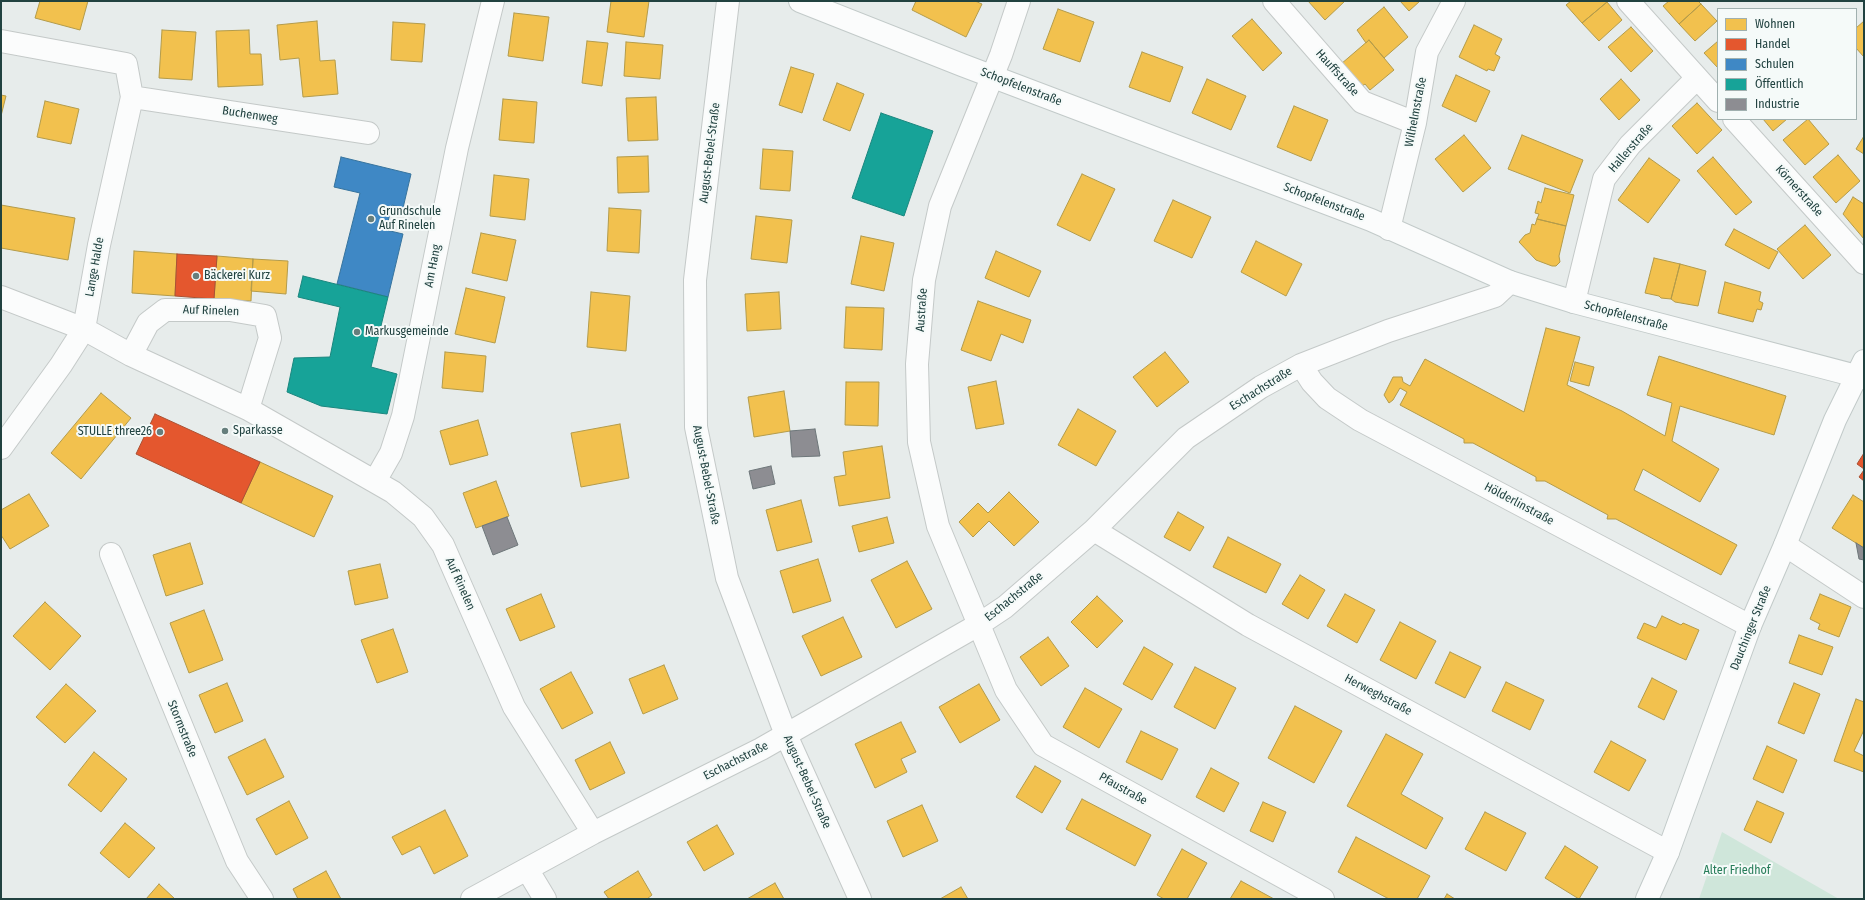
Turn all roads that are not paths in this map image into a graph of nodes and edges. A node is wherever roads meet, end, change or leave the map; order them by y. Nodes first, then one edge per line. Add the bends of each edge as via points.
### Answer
1 (493, 1) edge
2 (728, 1) edge
3 (800, 1) edge
4 (1019, 1) edge
5 (1274, 1) edge
6 (1454, 1) edge
7 (1628, 1) edge
8 (1, 41) edge
9 (992, 76) junction
10 (1697, 78) junction
11 (132, 97) junction
12 (1717, 100) edge
13 (1735, 120) edge
14 (1415, 123) junction
15 (368, 133) dead end
16 (1389, 229) junction
17 (1864, 263) edge
18 (1510, 282) junction
19 (1, 297) edge
20 (1574, 302) junction
21 (84, 329) junction
22 (131, 355) junction
23 (1301, 365) junction
24 (1861, 372) edge
25 (248, 409) junction
26 (1, 448) edge
27 (375, 481) junction
28 (1094, 530) junction
29 (1785, 545) junction
30 (110, 554) dead end
31 (1864, 597) edge
32 (978, 625) junction
33 (1750, 626) junction
34 (786, 735) junction
35 (594, 833) junction
36 (1668, 852) junction
37 (527, 869) junction
38 (262, 899) edge
39 (472, 899) edge
40 (545, 899) edge
41 (860, 899) edge
42 (1323, 899) edge
43 (1647, 899) edge

1 - 27 street, Am Hang via 457,148 403,416 391,454
2 - 34 street, August-Bebel-Straße via 695,280 696,427 727,578
3 - 9 street, Schopfelenstraße
4 - 9 street, Austraße
5 - 14 street, Hauffstraße via 1362,102
6 - 14 street, Wilhelmstraße via 1427,52
7 - 10 street
8 - 11 street, Lange Halde via 126,64
9 - 16 street, Schopfelenstraße
9 - 32 street, Austraße via 940,206 924,280 918,364 919,442 938,526
10 - 12 street
10 - 20 street, Hallerstraße via 1630,145 1604,179
11 - 15 street, Buchenweg
11 - 21 street, Lange Halde via 99,245
13 - 17 street, Körnerstraße
14 - 16 street, Wilhelmstraße
16 - 18 street, Schopfelenstraße
18 - 20 street, Schopfelenstraße
18 - 23 street, Eschachstraße via 1495,296 1388,331
19 - 21 street, Auf Rinelen
20 - 24 street, Schopfelenstraße
21 - 22 street, Auf Rinelen
21 - 26 street, Lange Halde
22 - 25 street, Auf Rinelen
22 - 25 street, Auf Rinelen via 148,323 165,310 230,310 265,316 270,338
23 - 28 street, Eschachstraße via 1261,388 1186,438
23 - 33 street, Hölderlinstraße via 1327,398 1360,420
24 - 29 street, Dauchinger Straße via 1835,420
25 - 27 street, Auf Rinelen
27 - 35 street, Auf Rinelen via 423,517 443,545 514,707
28 - 32 street, Eschachstraße via 1005,608
28 - 36 street, Herweghstraße via 1248,625
29 - 31 street
29 - 33 street, Dauchinger Straße
30 - 38 street, Stormstraße via 237,861
32 - 34 street, Eschachstraße
32 - 42 street, Pfaustraße via 1006,690 1043,745
33 - 36 street, Dauchinger Straße
34 - 35 street, Eschachstraße
34 - 41 street, August-Bebel-Straße
35 - 37 street, Eschachstraße
36 - 43 street, Dauchinger Straße
37 - 39 street, Eschachstraße
37 - 40 street

